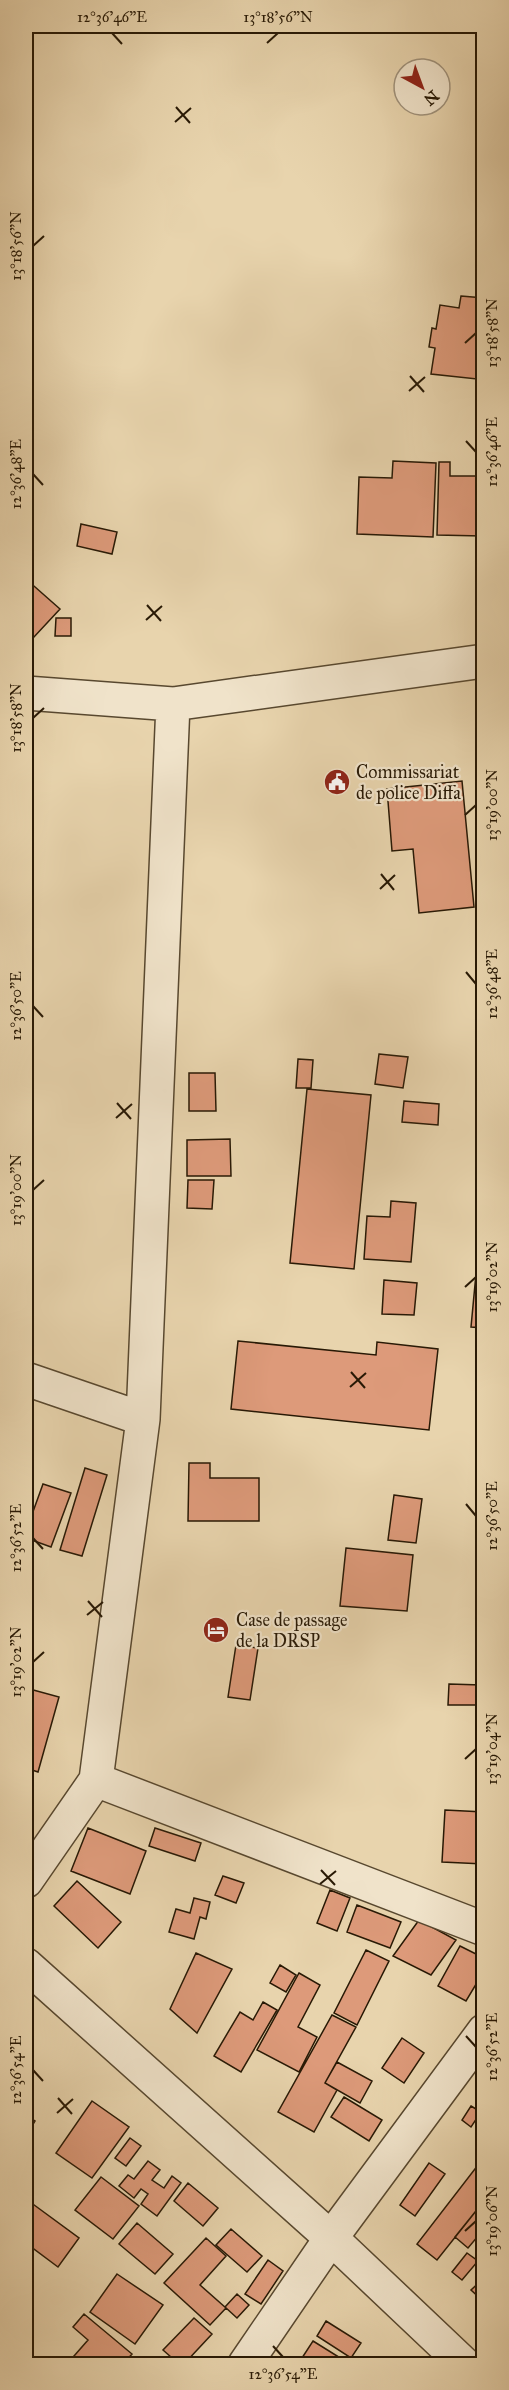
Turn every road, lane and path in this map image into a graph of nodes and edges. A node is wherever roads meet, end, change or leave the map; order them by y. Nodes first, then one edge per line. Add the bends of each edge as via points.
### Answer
1 (483, 661) edge
2 (26, 693) edge
3 (173, 704) junction
4 (26, 1379) edge
5 (143, 1419) junction
6 (96, 1780) junction
7 (26, 1881) edge
8 (483, 1929) edge
9 (26, 1965) edge
10 (483, 2031) edge
11 (331, 2238) junction
12 (245, 2364) edge
13 (464, 2364) edge

1 - 3 street
2 - 3 street
3 - 5 street
4 - 5 street
5 - 6 street
6 - 7 street
6 - 8 street
9 - 11 street
10 - 11 street
11 - 12 street
11 - 13 street

